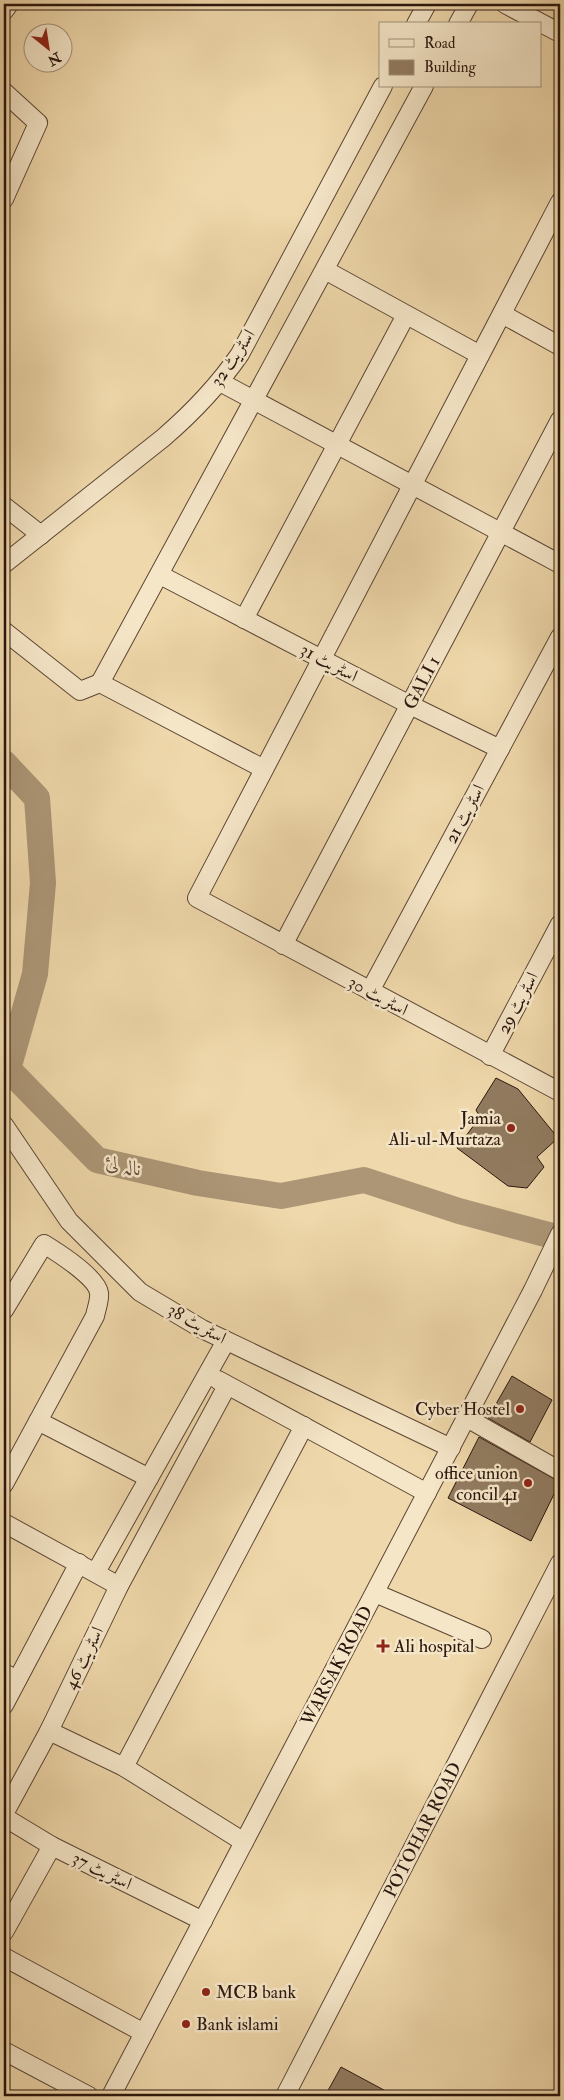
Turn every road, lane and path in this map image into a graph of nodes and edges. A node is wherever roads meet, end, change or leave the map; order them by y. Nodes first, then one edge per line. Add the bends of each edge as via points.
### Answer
1 (9, 4) edge
2 (427, 4) edge
3 (469, 4) edge
4 (505, 4) edge
5 (4, 11) edge
6 (417, 22) edge
7 (459, 22) edge
8 (539, 22) edge
9 (542, 24) edge
10 (560, 33) edge
11 (382, 88) edge
12 (423, 88) edge
13 (4, 92) edge
14 (4, 199) edge
15 (560, 202) edge
16 (326, 270) junction
17 (502, 314) junction
18 (406, 315) junction
19 (560, 346) edge
20 (480, 355) junction
21 (220, 382) junction
22 (254, 401) junction
23 (560, 420) edge
24 (335, 445) junction
25 (412, 486) junction
26 (4, 506) edge
27 (501, 533) junction
28 (41, 535) junction
29 (4, 564) edge
30 (560, 564) edge
31 (160, 575) junction
32 (244, 619) junction
33 (4, 631) edge
34 (560, 637) edge
35 (322, 659) junction
36 (100, 683) junction
37 (410, 706) junction
38 (500, 749) junction
39 (264, 769) junction
40 (560, 924) edge
41 (283, 945) junction
42 (370, 991) junction
43 (490, 1056) junction
44 (560, 1092) edge
45 (4, 1125) edge
46 (560, 1234) edge
47 (9, 1289) edge
48 (4, 1310) edge
49 (226, 1340) junction
50 (207, 1374) junction
51 (227, 1386) junction
52 (467, 1418) junction
53 (38, 1421) junction
54 (304, 1426) junction
55 (451, 1448) junction
56 (560, 1471) edge
57 (149, 1478) junction
58 (4, 1484) edge
59 (427, 1493) junction
60 (4, 1523) edge
61 (79, 1563) junction
62 (560, 1563) edge
63 (96, 1572) junction
64 (120, 1586) junction
65 (375, 1593) junction
66 (482, 1640) dead end
67 (10, 1677) edge
68 (4, 1705) edge
69 (48, 1731) junction
70 (124, 1767) junction
71 (4, 1816) edge
72 (244, 1842) junction
73 (52, 1846) junction
74 (203, 1921) junction
75 (4, 1932) edge
76 (4, 1958) edge
77 (144, 2033) junction
78 (4, 2051) edge
79 (61, 2090) edge
80 (89, 2096) edge
81 (111, 2096) edge
82 (286, 2096) edge

1 - 5 street
2 - 6 street
3 - 7 street
4 - 8 street
9 - 10 street
11 - 21 street, اسٹریٹ 32 via 240,354
12 - 16 street
13 - 14 street via 38,123
15 - 17 street
16 - 18 street
16 - 22 street
17 - 19 street
17 - 20 street
18 - 20 street
18 - 24 street
20 - 25 street
21 - 22 street
21 - 28 street, اسٹریٹ 32 via 163,438
22 - 24 street
22 - 31 street
23 - 27 street, GALI 1
24 - 25 street
24 - 32 street
25 - 27 street
25 - 35 street
26 - 28 street
27 - 30 street
27 - 37 street, GALI 1
28 - 29 street, اسٹریٹ 32
31 - 32 street, اسٹریٹ 31
31 - 36 street
32 - 35 street, اسٹریٹ 31
33 - 36 street via 80,691
34 - 38 street, اسٹریٹ 21
35 - 37 street, اسٹریٹ 31
35 - 39 street
36 - 39 street
37 - 38 street, اسٹریٹ 31
37 - 41 street, GALI 1
38 - 42 street, اسٹریٹ 21
39 - 41 street, اسٹریٹ 30 via 197,898
40 - 43 street, اسٹریٹ 29
41 - 42 street, اسٹریٹ 30
42 - 43 street, اسٹریٹ 30
43 - 44 street, اسٹریٹ 30
45 - 49 street, اسٹریٹ 38 via 69,1221 140,1292
46 - 52 street, WARSAK ROAD
47 - 48 street
47 - 53 street via 44,1244 76,1266 99,1293 95,1316
49 - 50 street
49 - 55 street, اسٹریٹ 38
50 - 51 street
50 - 57 street
51 - 54 street
51 - 64 street, اسٹریٹ 46
52 - 55 street, WARSAK ROAD
52 - 56 street
53 - 57 street
53 - 58 street
54 - 59 street
54 - 70 street
55 - 59 street, WARSAK ROAD
57 - 63 street
59 - 65 street, WARSAK ROAD
60 - 61 street
61 - 63 street
61 - 67 street
62 - 82 street, POTOHAR ROAD
63 - 64 street
64 - 69 street, اسٹریٹ 46
65 - 66 street
65 - 72 street, WARSAK ROAD
67 - 68 street
69 - 70 street
69 - 71 street, اسٹریٹ 46
70 - 72 street
71 - 73 street, اسٹریٹ 37
72 - 74 street, WARSAK ROAD
73 - 74 street, اسٹریٹ 37
73 - 75 street
74 - 77 street, WARSAK ROAD
76 - 77 street
77 - 81 street, WARSAK ROAD
78 - 79 street
79 - 80 street

